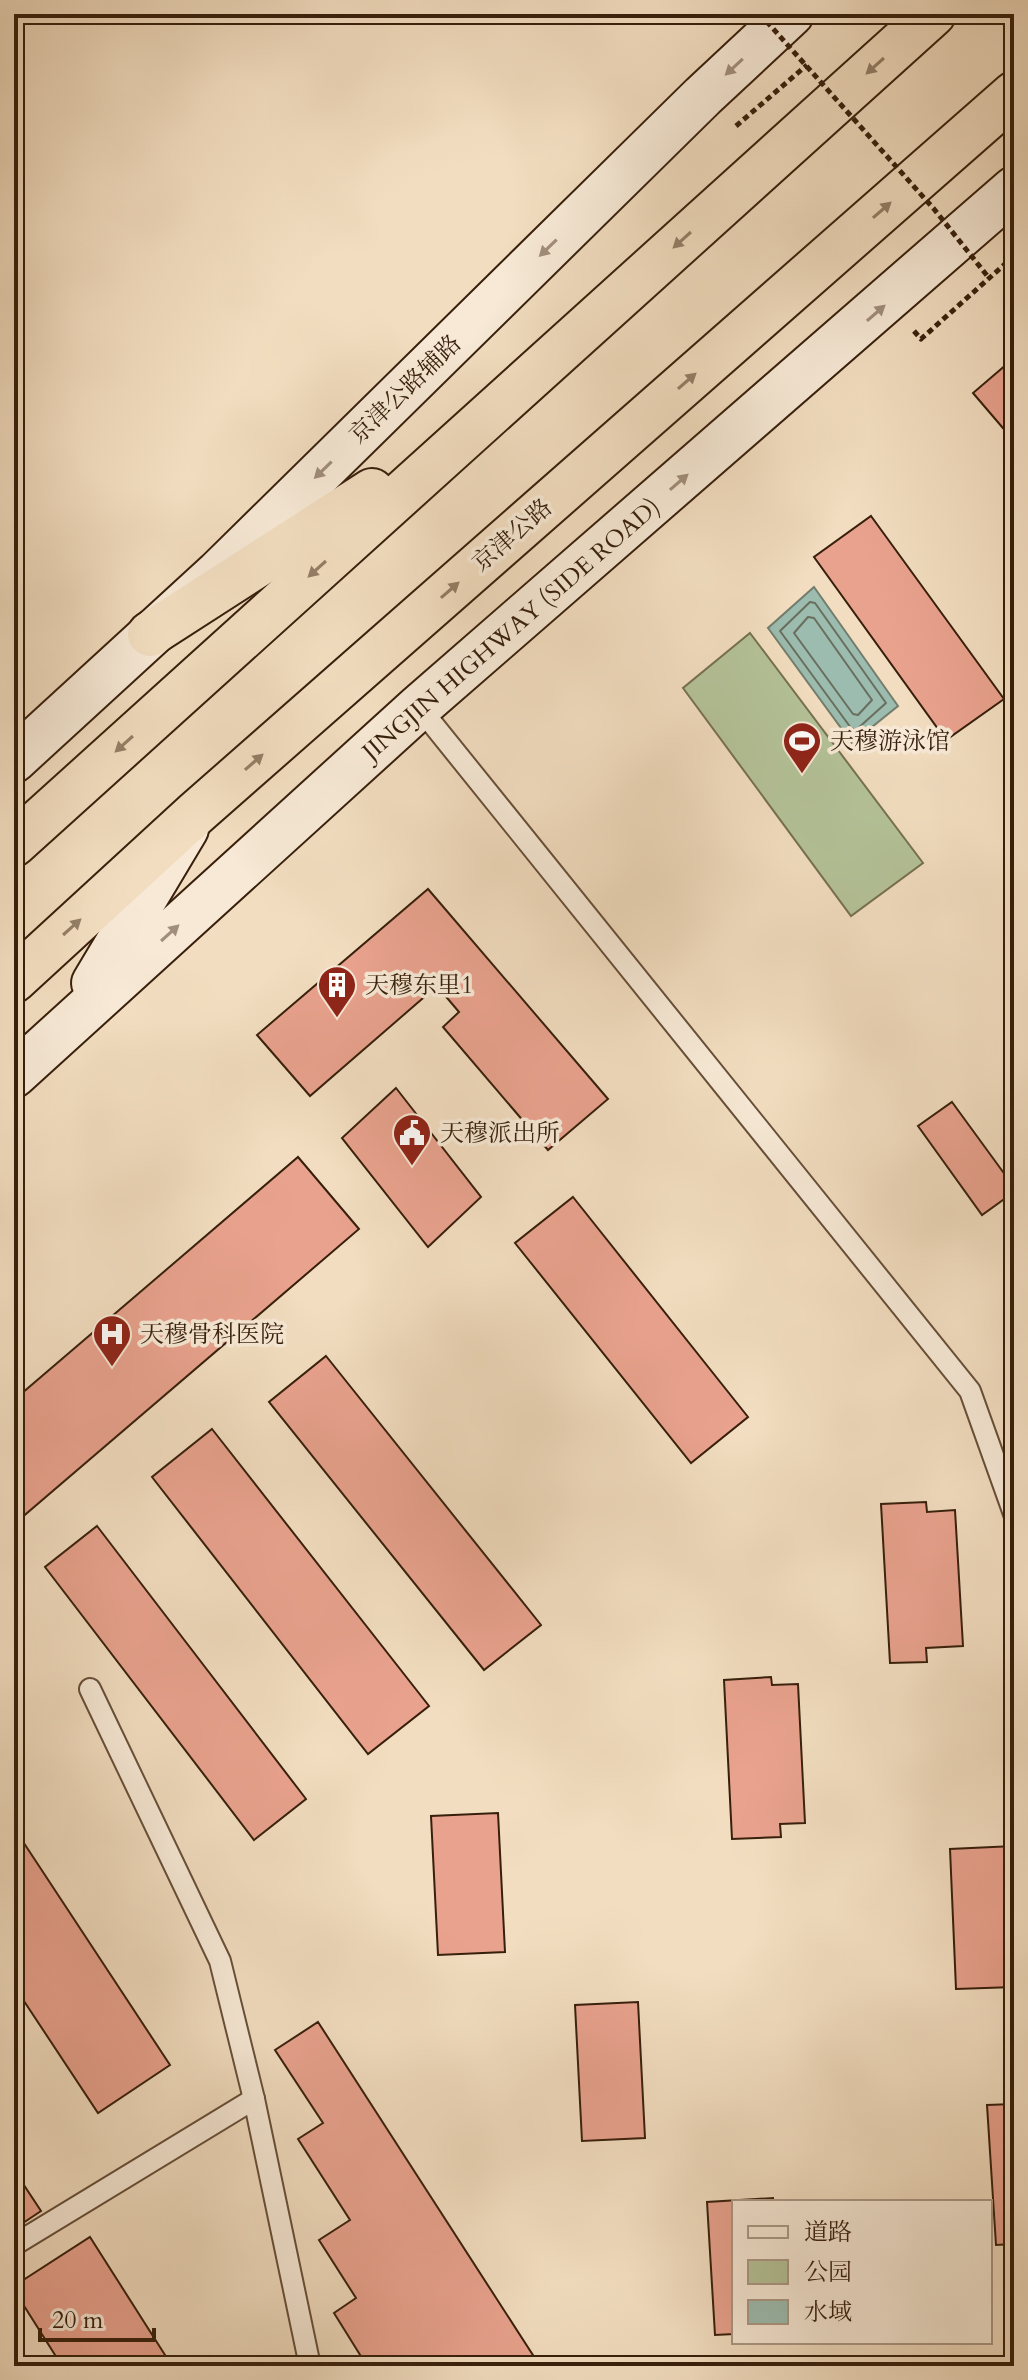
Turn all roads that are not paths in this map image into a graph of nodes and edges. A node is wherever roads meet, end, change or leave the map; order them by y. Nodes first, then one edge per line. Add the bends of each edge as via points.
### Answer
1 (791, 14) edge
2 (933, 14) edge
3 (1014, 94) edge
4 (1014, 189) edge
5 (479, 423) junction
6 (150, 634) junction
7 (419, 707) junction
8 (20, 743) edge
9 (196, 813) junction
10 (14, 844) edge
11 (14, 980) edge
12 (70, 1023) junction
13 (14, 1075) edge
14 (1014, 1514) edge
15 (90, 1689) dead end
16 (254, 2099) junction
17 (14, 2245) edge
18 (310, 2366) edge

1 -> 6 street, 京津公路辅路
2 -> 5 highway
9 -> 3 highway, 京津公路
7 -> 4 street, JINGJIN HIGHWAY (SIDE ROAD)
5 - 6 highway
5 -> 10 highway
6 - 8 street, 京津公路辅路
12 -> 7 street, JINGJIN HIGHWAY (SIDE ROAD)
7 - 14 lane via 970,1391
11 -> 9 highway, 京津公路
9 - 12 street
12 - 13 street, JINGJIN HIGHWAY (SIDE ROAD)
15 - 16 lane via 220,1961
16 - 17 lane
16 - 18 lane

